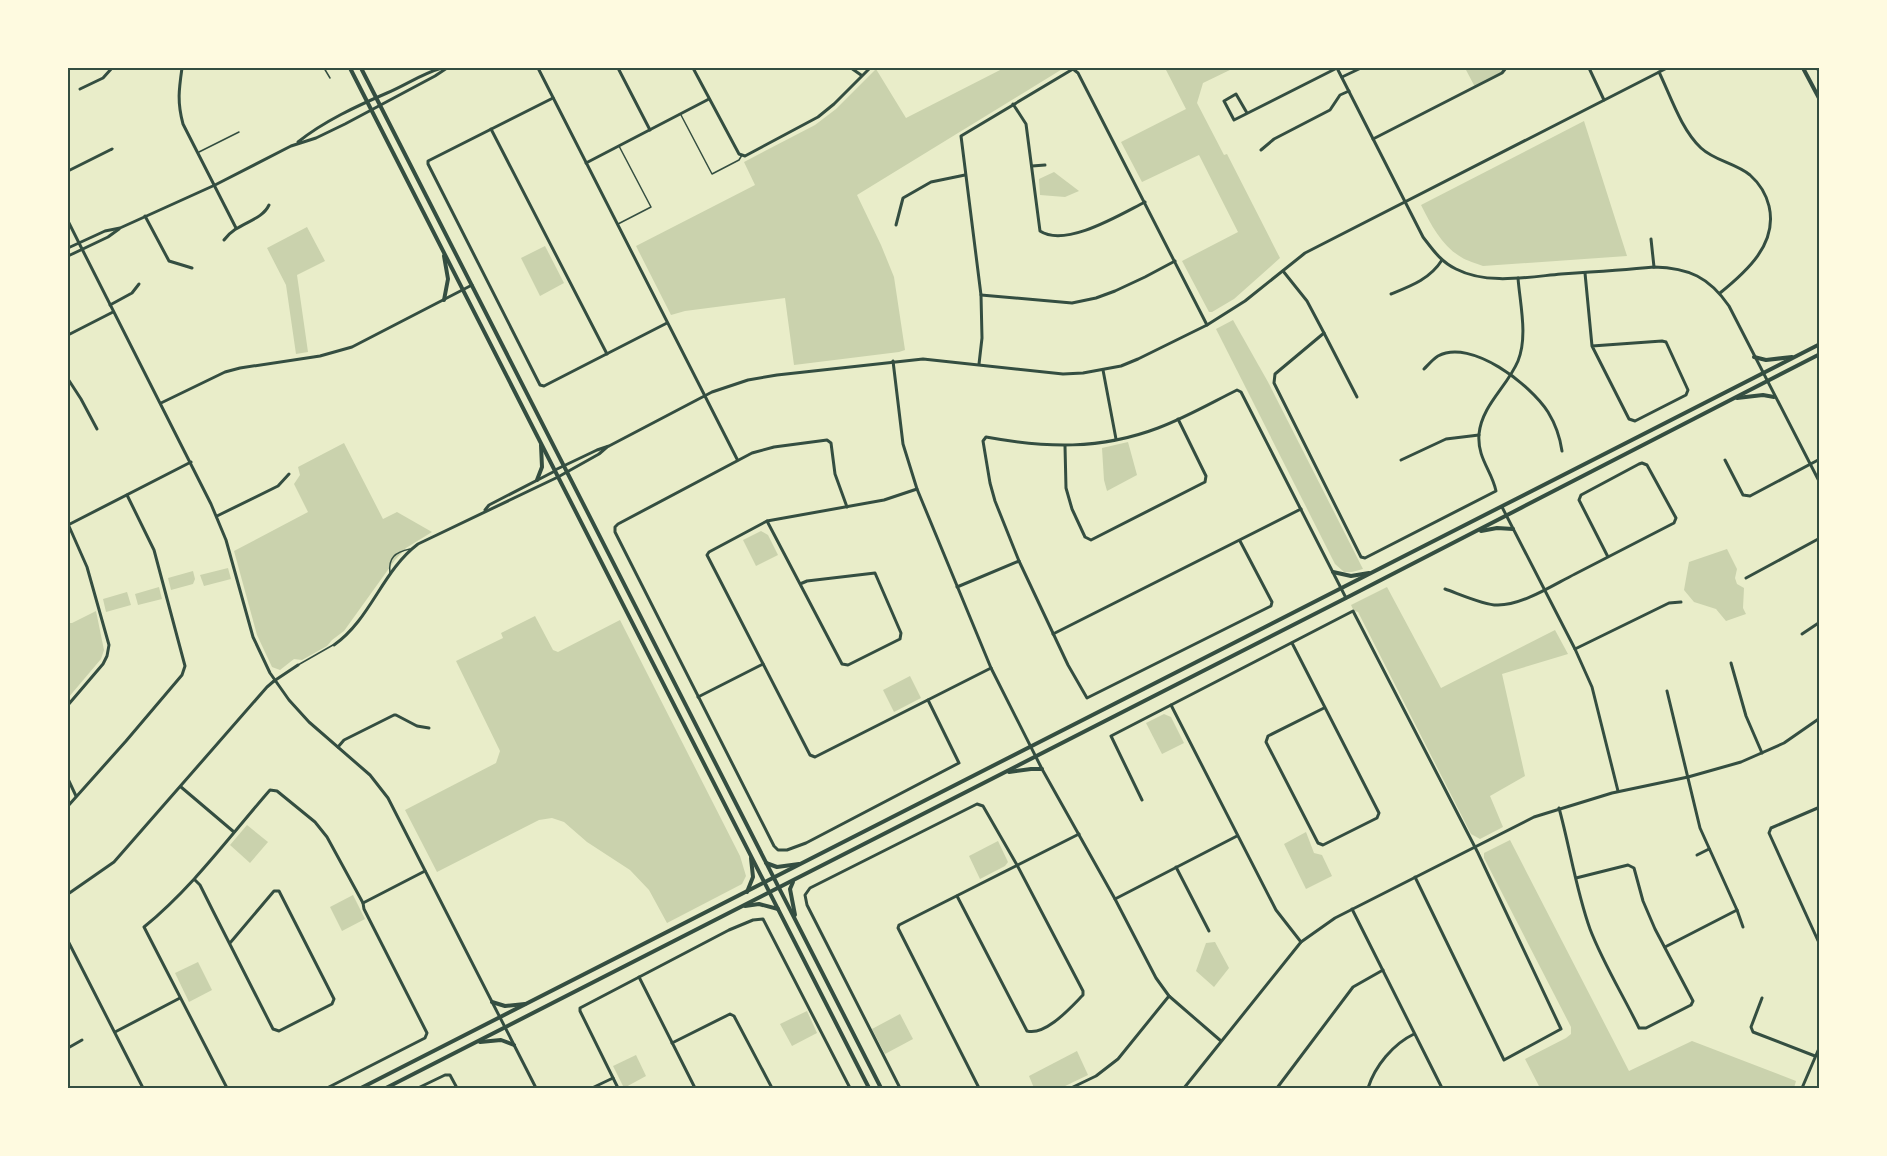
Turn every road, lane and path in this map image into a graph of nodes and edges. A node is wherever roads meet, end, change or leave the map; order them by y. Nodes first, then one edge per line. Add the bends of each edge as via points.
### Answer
1 (112, 68) edge
2 (182, 68) edge
3 (324, 68) edge
4 (350, 68) edge
5 (361, 68) edge
6 (444, 68) edge
7 (538, 68) edge
8 (618, 68) edge
9 (693, 68) edge
10 (851, 68) edge
11 (870, 68) edge
12 (1337, 68) edge
13 (1361, 68) edge
14 (1506, 68) edge
15 (1589, 68) edge
16 (1667, 68) edge
17 (1803, 68) edge
18 (1659, 72) junction
19 (861, 75) junction
20 (1342, 77) junction
21 (330, 78) dead end
22 (80, 89) dead end
23 (1349, 91) junction
24 (376, 97) junction
25 (553, 98) junction
26 (709, 99) junction
27 (1604, 100) junction
28 (1820, 100) edge
29 (367, 102) junction
30 (1013, 104) junction
31 (381, 106) junction
32 (372, 111) junction
33 (1247, 113) junction
34 (681, 114) junction
35 (491, 129) junction
36 (651, 130) junction
37 (239, 132) dead end
38 (1373, 139) junction
39 (297, 143) junction
40 (619, 146) junction
41 (112, 149) dead end
42 (1261, 150) dead end
43 (198, 153) junction
44 (742, 155) junction
45 (586, 163) junction
46 (1045, 165) dead end
47 (1032, 166) junction
48 (68, 171) edge
49 (965, 175) junction
50 (215, 185) junction
51 (1405, 201) junction
52 (1145, 202) junction
53 (269, 205) dead end
54 (145, 216) junction
55 (68, 221) edge
56 (617, 224) junction
57 (896, 225) dead end
58 (120, 228) junction
59 (236, 228) junction
60 (1651, 239) dead end
61 (224, 240) dead end
62 (79, 243) junction
63 (68, 249) edge
64 (82, 249) junction
65 (443, 252) junction
66 (68, 256) edge
67 (1442, 260) junction
68 (1175, 261) junction
69 (1654, 267) junction
70 (192, 268) dead end
71 (1283, 271) junction
72 (1586, 273) junction
73 (1518, 277) junction
74 (139, 284) dead end
75 (472, 285) junction
76 (463, 290) junction
77 (1720, 293) junction
78 (1391, 294) dead end
79 (981, 295) junction
80 (444, 300) junction
81 (110, 304) junction
82 (113, 312) junction
83 (667, 323) junction
84 (1207, 325) junction
85 (1324, 333) junction
86 (68, 335) edge
87 (1820, 344) edge
88 (1592, 346) junction
89 (607, 354) junction
90 (1820, 354) edge
91 (1796, 356) junction
92 (1754, 357) junction
93 (893, 361) junction
94 (979, 364) junction
95 (1424, 369) dead end
96 (1103, 370) junction
97 (1762, 373) junction
98 (1509, 374) junction
99 (68, 379) edge
100 (1767, 382) junction
101 (705, 396) junction
102 (1774, 397) junction
103 (1357, 398) dead end
104 (1733, 399) junction
105 (161, 403) junction
106 (1178, 419) junction
107 (96, 429) dead end
108 (1479, 435) junction
109 (1116, 439) junction
110 (541, 442) junction
111 (609, 446) junction
112 (1065, 446) junction
113 (1562, 452) dead end
114 (737, 459) junction
115 (1820, 459) edge
116 (1401, 460) dead end
117 (1725, 460) dead end
118 (191, 462) junction
119 (564, 465) junction
120 (1810, 465) junction
121 (555, 470) junction
122 (567, 472) junction
123 (289, 474) dead end
124 (558, 477) junction
125 (537, 480) junction
126 (1820, 483) edge
127 (917, 489) junction
128 (127, 495) junction
129 (847, 507) junction
130 (1502, 507) junction
131 (1301, 509) junction
132 (484, 511) junction
133 (217, 516) junction
134 (1506, 516) junction
135 (767, 521) junction
136 (68, 525) edge
137 (1513, 529) junction
138 (1474, 532) junction
139 (1820, 538) edge
140 (1240, 541) junction
141 (411, 549) junction
142 (1608, 557) junction
143 (1019, 561) junction
144 (1375, 571) junction
145 (1333, 572) junction
146 (390, 574) junction
147 (1746, 578) dead end
148 (800, 584) junction
149 (957, 587) junction
150 (1341, 589) junction
151 (1445, 589) dead end
152 (1545, 589) junction
153 (1346, 598) junction
154 (1681, 602) dead end
155 (1820, 622) edge
156 (1803, 634) dead end
157 (1053, 635) junction
158 (1292, 642) junction
159 (334, 645) joint
160 (1575, 649) junction
161 (1731, 663) dead end
162 (763, 664) junction
163 (298, 665) joint
164 (991, 668) junction
165 (274, 681) junction
166 (1667, 691) dead end
167 (698, 697) junction
168 (928, 700) junction
169 (68, 705) edge
170 (1171, 705) junction
171 (1324, 708) junction
172 (1820, 718) edge
173 (429, 728) dead end
174 (338, 747) junction
175 (1030, 747) junction
176 (1762, 753) junction
177 (1036, 757) junction
178 (1042, 769) junction
179 (1003, 773) junction
180 (1688, 777) junction
181 (68, 779) edge
182 (181, 787) junction
183 (1618, 791) junction
184 (76, 797) junction
185 (1142, 800) dead end
186 (68, 806) edge
187 (1820, 807) edge
188 (1559, 808) junction
189 (234, 832) junction
190 (1079, 834) junction
191 (1238, 836) junction
192 (1473, 846) junction
193 (1710, 849) junction
194 (750, 855) junction
195 (1697, 855) dead end
196 (766, 863) junction
197 (803, 864) junction
198 (1017, 865) junction
199 (1176, 867) junction
200 (426, 871) junction
201 (1415, 877) junction
202 (1576, 878) junction
203 (774, 879) junction
204 (195, 880) junction
205 (794, 880) junction
206 (765, 883) junction
207 (779, 888) junction
208 (769, 892) junction
209 (747, 893) junction
210 (68, 894) edge
211 (957, 896) junction
212 (1115, 898) junction
213 (363, 903) junction
214 (741, 907) junction
215 (778, 909) junction
216 (1352, 909) junction
217 (1737, 910) junction
218 (796, 922) junction
219 (1743, 927) dead end
220 (1209, 931) dead end
221 (68, 941) edge
222 (1301, 942) junction
223 (1819, 942) edge
224 (230, 943) junction
225 (1665, 947) junction
226 (1383, 970) junction
227 (639, 977) junction
228 (1169, 996) junction
229 (180, 998) junction
230 (1762, 998) dead end
231 (492, 1002) junction
232 (529, 1004) junction
233 (500, 1018) junction
234 (506, 1028) junction
235 (115, 1032) junction
236 (1414, 1034) junction
237 (82, 1040) dead end
238 (1221, 1041) junction
239 (476, 1042) junction
240 (672, 1043) junction
241 (514, 1045) junction
242 (1820, 1046) edge
243 (68, 1048) edge
244 (1815, 1056) junction
245 (613, 1078) junction
246 (1280, 1084) junction
247 (141, 1088) edge
248 (1284, 1088) edge
249 (227, 1089) edge
250 (327, 1089) edge
251 (361, 1089) edge
252 (386, 1089) edge
253 (418, 1089) edge
254 (457, 1089) edge
255 (536, 1089) edge
256 (592, 1089) edge
257 (618, 1089) edge
258 (695, 1089) edge
259 (772, 1089) edge
260 (850, 1089) edge
261 (869, 1089) edge
262 (881, 1089) edge
263 (900, 1089) edge
264 (979, 1089) edge
265 (1071, 1089) edge
266 (1184, 1089) edge
267 (1277, 1089) edge
268 (1368, 1089) edge
269 (1442, 1089) edge
270 (1802, 1089) edge

1 - 22 street via 103,78
2 - 43 street via 179,109
3 - 21 lane
4 - 29 main road
5 - 24 main road
6 - 24 street via 431,70
6 - 31 street
7 - 25 street
8 - 36 street
9 - 26 street
10 - 19 street
11 - 19 street
12 - 20 street
12 - 33 street
13 - 20 street
14 - 38 street
15 - 27 street
16 - 18 street
17 - 28 main road
18 - 27 street
18 - 77 street via 1689,134 1715,158 1749,174 1768,201 1770,226 1765,246 1747,270
19 - 44 street via 818,117
20 - 23 street
23 - 38 street
23 - 42 street via 1340,95 1330,110
24 - 29 street
24 - 31 main road
25 - 35 street
25 - 45 street
26 - 34 street
26 - 44 street
27 - 51 street
29 - 32 main road
29 - 39 street via 313,130
30 - 47 street via 1026,124
30 - 49 street via 961,136
30 - 52 street via 1072,69 1078,73
31 - 32 street
31 - 75 main road
32 - 39 street
32 - 65 main road
33 - 33 street via 1234,120 1224,100 1236,94
34 - 36 street
34 - 44 lane via 712,174
35 - 89 street
35 - 89 street via 428,161 480,270 540,385
36 - 40 street
37 - 43 lane
38 - 51 street
39 - 50 street
40 - 45 street
40 - 56 lane via 651,207
41 - 48 street
43 - 50 street
45 - 56 street
46 - 47 street
47 - 52 street via 1038,225 1044,234 1086,231
49 - 57 street via 931,182 903,198
49 - 79 street
50 - 54 street
50 - 59 street
51 - 67 street via 1423,237
51 - 71 street via 1305,253
52 - 68 street
53 - 59 street via 265,213
54 - 58 street
54 - 70 street via 169,261
55 - 62 street
56 - 83 street
58 - 62 street
58 - 64 street
59 - 61 street
60 - 69 street
62 - 63 street
62 - 64 street
64 - 66 street
64 - 81 street
65 - 76 main road
65 - 80 main road via 448,279
67 - 73 street via 1473,275
67 - 78 street via 1416,284
68 - 79 street via 1115,291 1072,303
68 - 84 street
69 - 72 street
69 - 77 street via 1693,273
71 - 84 street via 1231,312
71 - 85 street
72 - 73 street
72 - 88 street
73 - 98 street via 1521,350
74 - 81 street via 132,293
75 - 76 street
75 - 119 main road
76 - 80 street
76 - 110 main road
77 - 92 street
79 - 94 street
80 - 105 street via 352,347 232,370
81 - 82 street
82 - 86 street
82 - 105 street
83 - 89 street
83 - 101 street
84 - 96 street via 1138,359
85 - 103 street
85 - 108 street via 1275,374 1274,383 1361,557 1494,493
87 - 91 main road
88 - 88 street via 1629,419 1635,421 1686,395 1688,390 1666,342
90 - 100 main road
91 - 92 main road via 1773,360
91 - 97 main road
92 - 97 street
93 - 94 street via 939,359
93 - 101 street via 748,380
93 - 127 street via 903,444
94 - 96 street via 1063,374
95 - 98 street via 1438,356 1456,352 1478,357
96 - 109 street
97 - 100 street
97 - 130 main road
98 - 108 street via 1483,417
98 - 113 street via 1532,392 1547,411 1560,436
99 - 107 street
100 - 102 street
100 - 104 main road
101 - 111 street
101 - 114 street
102 - 104 main road
102 - 120 street
104 - 134 main road
105 - 118 street
106 - 109 street
106 - 112 street via 1206,476 1205,482 1090,540 1072,509 1066,488
106 - 131 street via 1237,390 1241,392
108 - 116 street via 1446,439
109 - 112 street
110 - 121 main road
110 - 125 main road via 542,467
111 - 119 street
111 - 122 street
112 - 143 street via 986,437 983,441 995,501
114 - 129 street via 774,447 827,440
114 - 167 street via 615,527
115 - 120 street
117 - 120 street via 1743,495 1750,496
118 - 128 street
118 - 133 street
119 - 121 street
119 - 122 main road
120 - 126 street
121 - 124 main road
121 - 125 street
122 - 124 street
122 - 196 main road
123 - 133 street via 278,486
124 - 132 street
124 - 194 main road
125 - 132 street via 489,504
127 - 129 street
127 - 149 street
128 - 136 street
128 - 184 street via 154,550 185,666 182,675
129 - 135 street
130 - 134 street
130 - 144 main road
131 - 140 street
131 - 145 street
132 - 141 street
133 - 165 street via 258,651
134 - 137 street
134 - 138 main road
135 - 148 street
135 - 162 street via 707,555
136 - 169 street via 87,567 110,645 103,664
137 - 138 main road
137 - 152 street
138 - 153 main road
139 - 147 street
140 - 157 street
140 - 157 street via 1271,606 1088,698
141 - 146 street
141 - 146 lane via 391,559
142 - 142 street via 1674,523 1676,518 1647,465 1642,463 1581,495 1579,500
142 - 152 street
143 - 149 street
143 - 157 street
144 - 145 main road via 1351,576
144 - 150 main road
145 - 150 street
146 - 159 street via 356,625
148 - 148 street via 842,664 848,665 900,639 901,633 875,573
149 - 164 street
150 - 153 street
150 - 175 main road
151 - 152 street via 1496,606 1518,602
152 - 160 street
153 - 177 main road
154 - 160 street via 1669,603
155 - 156 street
158 - 170 street
158 - 171 street
158 - 192 street via 1353,611
159 - 163 lane
160 - 183 street via 1592,687
161 - 176 street via 1746,716
162 - 167 street
162 - 168 street via 815,758
163 - 165 street
164 - 168 street
164 - 175 street
165 - 174 street via 309,722
165 - 182 street
166 - 180 street
167 - 168 street via 778,850 806,843 959,763
170 - 185 street via 1111,736
170 - 191 street
171 - 171 street via 1379,813 1377,818 1323,845 1318,843 1266,742 1268,736
172 - 176 street
173 - 174 street via 394,715 344,740
174 - 200 street via 384,792
175 - 177 street
175 - 197 main road
176 - 180 street
177 - 178 street
177 - 179 main road
178 - 179 main road
178 - 190 street
179 - 205 main road
180 - 183 street
180 - 193 street via 1700,828
181 - 184 street
182 - 189 street
182 - 210 street via 114,862
183 - 188 street
184 - 186 street
187 - 223 street via 1771,828 1769,833
188 - 192 street
188 - 202 street
189 - 204 street
189 - 213 street via 270,790 277,791 327,837
190 - 198 street
190 - 212 street
191 - 199 street
191 - 222 street via 1276,910
192 - 201 street
192 - 201 street via 1561,1029 1504,1060
193 - 195 street
193 - 217 street
194 - 206 main road
194 - 209 main road via 753,877
196 - 197 main road via 777,867
196 - 203 main road
197 - 203 main road
198 - 211 street
198 - 211 street via 1083,991 1059,1020 1032,1033 1027,1031
198 - 263 street via 983,806 977,804 810,888 805,895
199 - 212 street
199 - 220 street
200 - 213 street
200 - 231 street
201 - 216 street
202 - 225 street via 1628,865 1634,868 1643,901
202 - 225 street via 1594,937 1639,1028 1646,1028 1693,1001
203 - 206 main road
203 - 207 main road
204 - 224 street
204 - 229 street via 144,927
205 - 207 main road
205 - 218 main road via 790,889
206 - 208 main road
206 - 209 main road
207 - 208 main road
207 - 218 main road
208 - 214 main road
208 - 215 main road
209 - 232 main road
211 - 264 street via 897,928
212 - 228 street
213 - 250 street via 427,1034
214 - 215 main road via 759,904
214 - 234 main road
215 - 261 main road
216 - 222 street
216 - 226 street
217 - 219 street
217 - 225 street
218 - 262 main road
221 - 235 street
222 - 238 street
224 - 224 street via 273,1029 279,1031 332,1004 334,999 279,891 274,891
226 - 236 street
226 - 246 street via 1353,987
227 - 240 street
227 - 245 street via 580,1008
227 - 260 street via 729,930 763,919
228 - 238 street
228 - 265 street via 1118,1059
229 - 235 street
229 - 249 street
230 - 244 street via 1751,1027 1753,1032
231 - 232 main road via 505,1006
231 - 233 street
232 - 233 main road
233 - 234 street
233 - 251 main road
234 - 239 main road
234 - 241 street
235 - 247 street
236 - 268 street via 1387,1055
236 - 269 street
237 - 243 street
238 - 266 street
239 - 241 main road via 501,1040
239 - 252 main road
240 - 258 street
240 - 259 street via 730,1014
241 - 255 street
242 - 244 street
244 - 270 street
245 - 256 street
245 - 257 street
246 - 248 street
246 - 267 street
253 - 254 street via 450,1075

